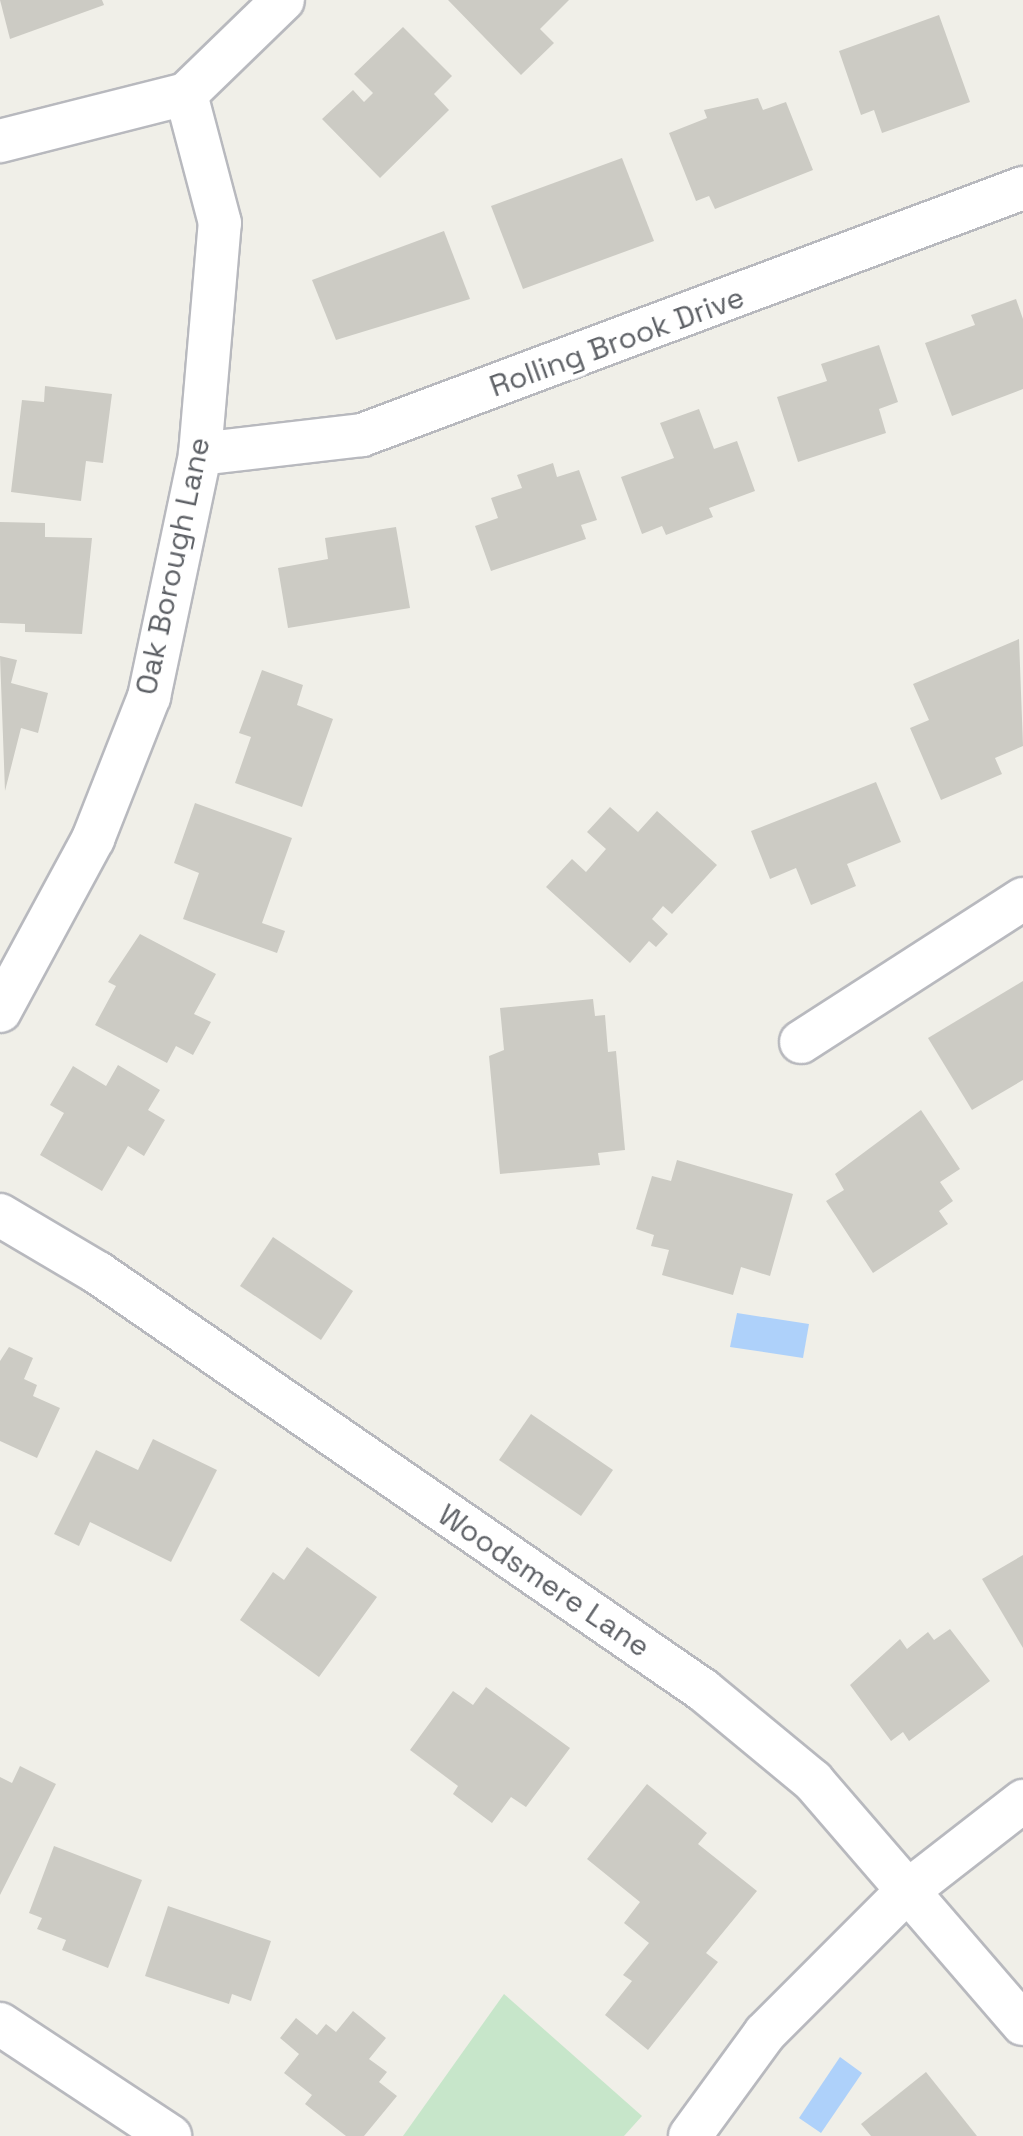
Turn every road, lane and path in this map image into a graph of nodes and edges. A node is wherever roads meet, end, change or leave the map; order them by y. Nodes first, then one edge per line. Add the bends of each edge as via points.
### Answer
1 (283, 0) edge
2 (186, 94) junction
3 (0, 142) edge
4 (1023, 188) edge
5 (200, 454) junction
6 (1023, 899) edge
7 (0, 1011) edge
8 (801, 1042) dead end
9 (0, 1215) edge
10 (1023, 1800) edge
11 (905, 1894) junction
12 (0, 2024) edge
13 (1023, 2024) edge
14 (170, 2136) edge
15 (690, 2136) edge

1 - 2 street
2 - 3 street
2 - 5 street, Oak Borough Lane via 220,223
4 - 5 street, Rolling Brook Drive via 362,435
5 - 7 street, Oak Borough Lane via 149,697 93,839
6 - 8 street
9 - 11 street, Woodsmere Lane via 98,1273 704,1690 813,1781
10 - 11 street
11 - 13 street, Woodsmere Lane
11 - 15 street via 764,2033
12 - 14 street

